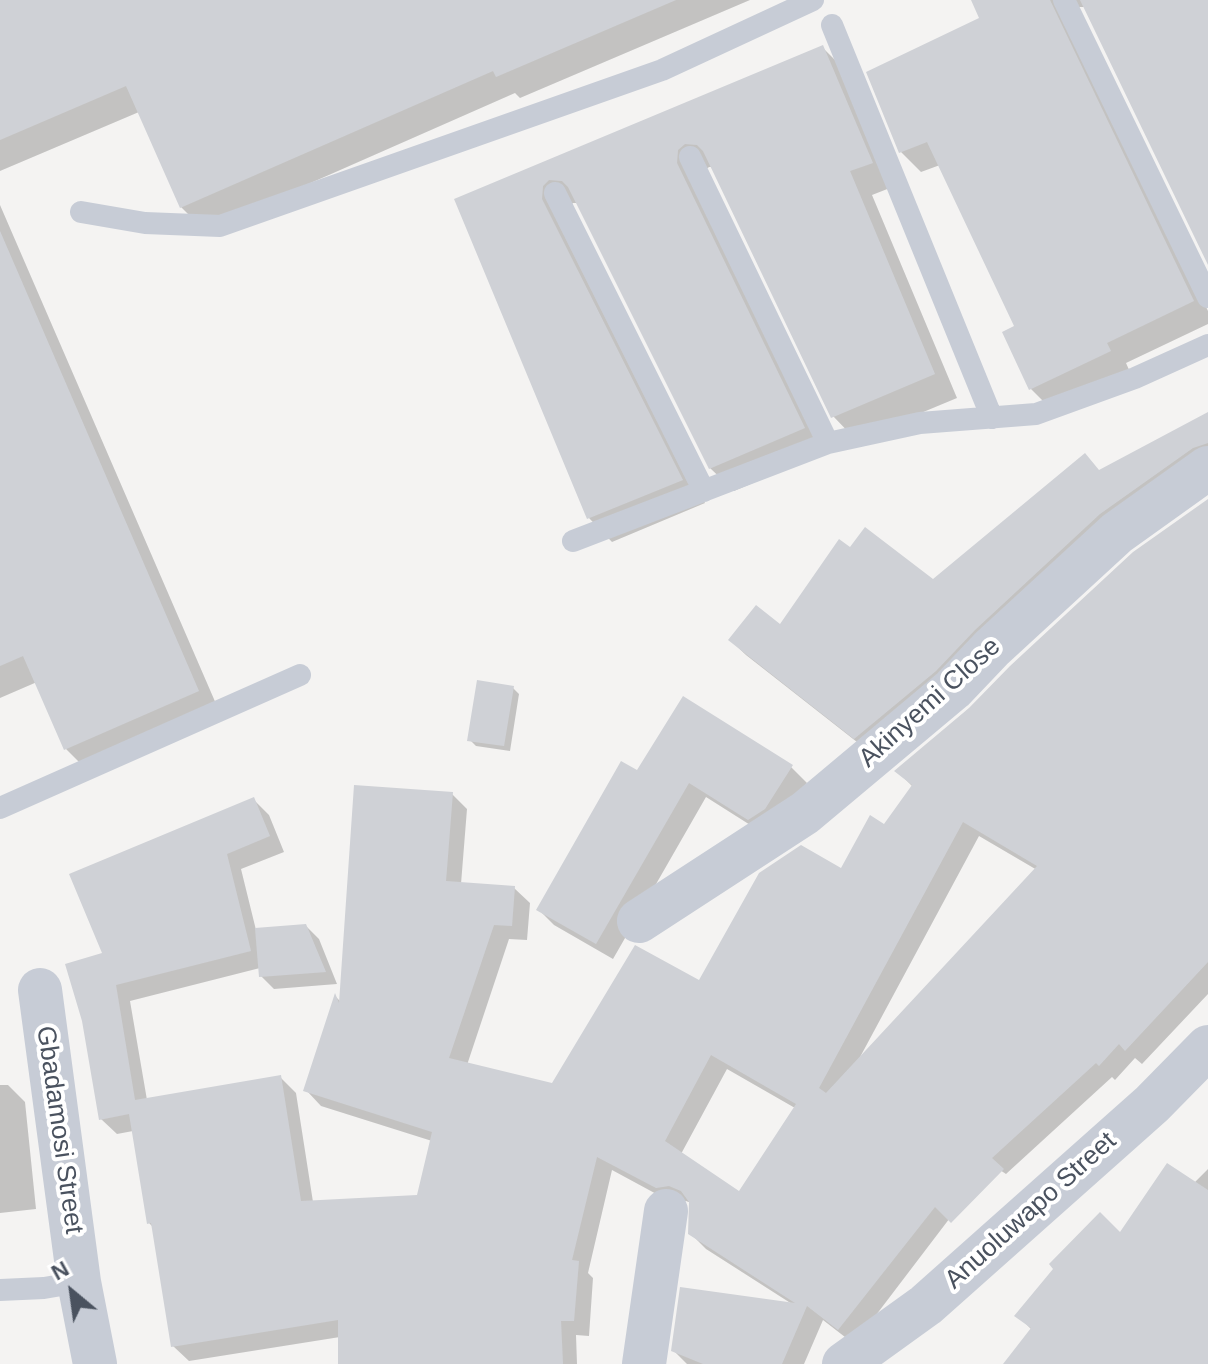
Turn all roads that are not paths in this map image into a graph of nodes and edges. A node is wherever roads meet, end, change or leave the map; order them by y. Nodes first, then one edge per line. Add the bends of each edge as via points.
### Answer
1 (813, 0) edge
2 (1064, 0) edge
3 (832, 25) dead end
4 (690, 157) dead end
5 (555, 193) dead end
6 (81, 212) dead end
7 (1208, 297) edge
8 (1208, 345) edge
9 (992, 418) junction
10 (828, 443) junction
11 (1208, 468) edge
12 (704, 491) junction
13 (573, 541) dead end
14 (300, 675) dead end
15 (0, 808) edge
16 (639, 921) dead end
17 (40, 990) dead end
18 (1208, 1047) edge
19 (666, 1211) dead end
20 (79, 1282) junction
21 (0, 1290) edge
22 (95, 1364) edge
23 (644, 1364) edge
24 (844, 1364) edge

1 - 6 lane via 662,70 220,226 145,223
2 - 7 lane
3 - 9 lane
4 - 10 lane
5 - 12 lane
8 - 9 lane via 1036,414
9 - 10 lane via 920,423
10 - 12 lane
11 - 16 street, Akinyemi Close via 1117,533 953,689 805,813
12 - 13 lane
14 - 15 lane
17 - 20 street, Gbadamosi Street
18 - 24 street, Anuoluwapo Street via 1152,1104 926,1305
19 - 23 street
20 - 21 lane
20 - 22 street, Gbadamosi Street

